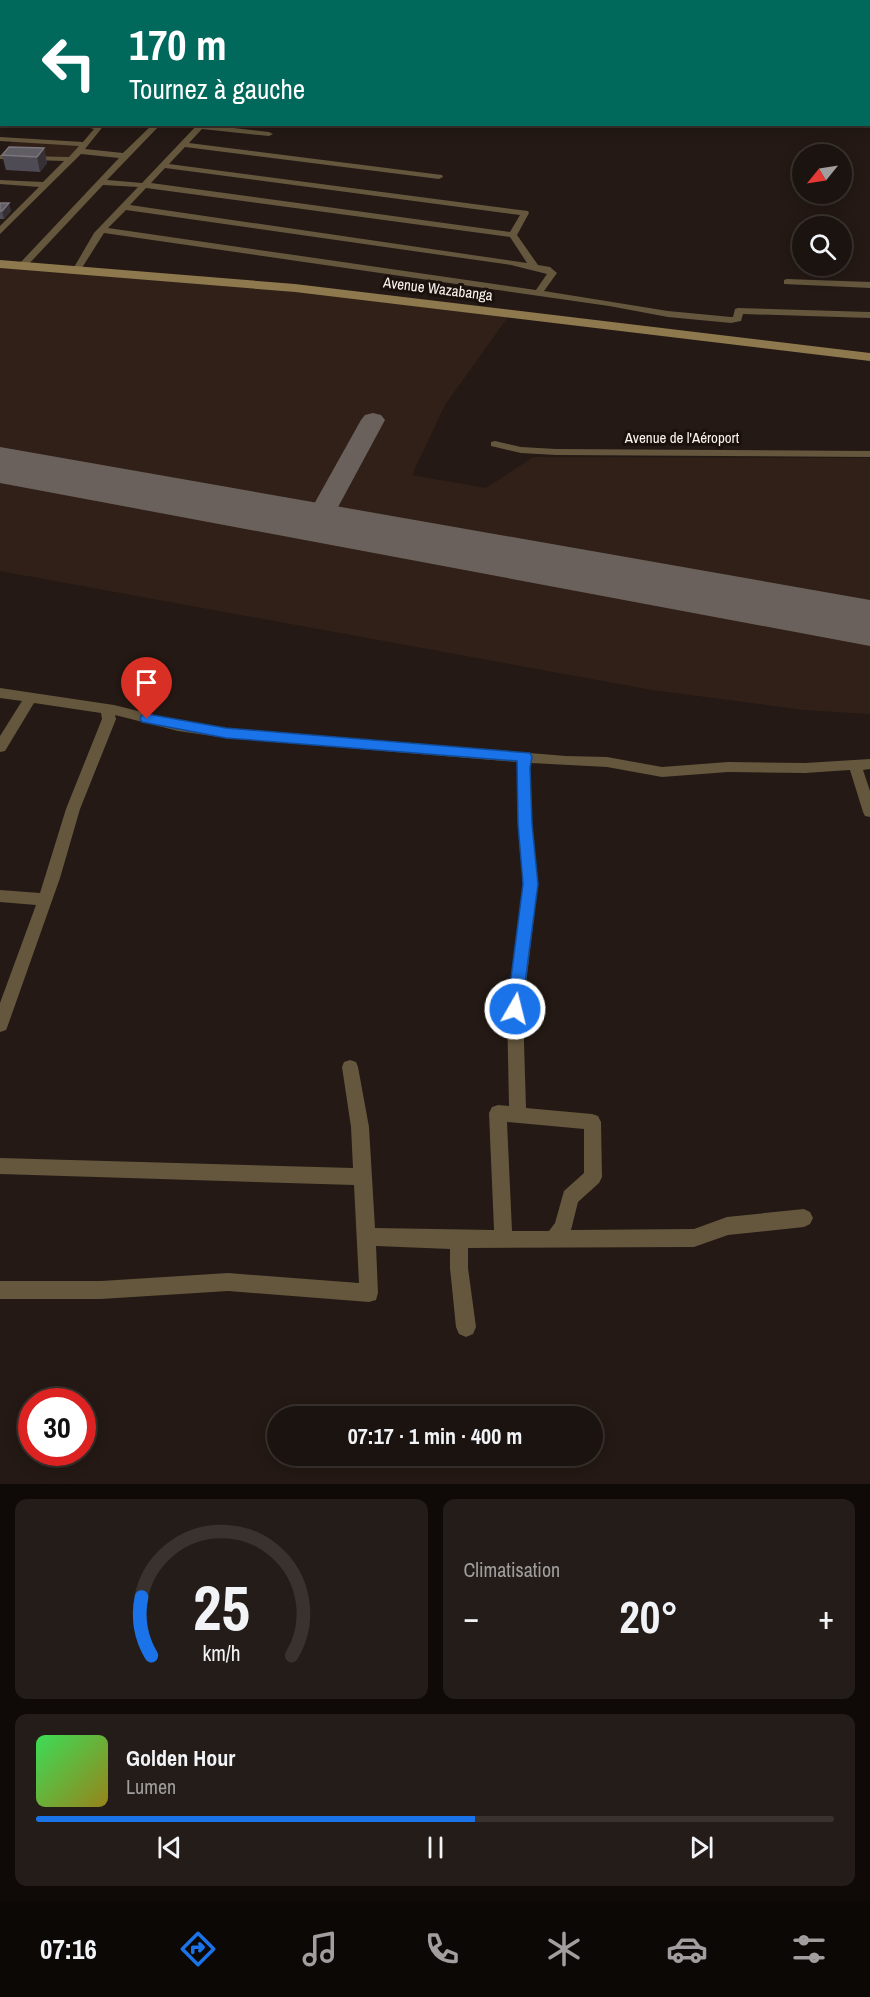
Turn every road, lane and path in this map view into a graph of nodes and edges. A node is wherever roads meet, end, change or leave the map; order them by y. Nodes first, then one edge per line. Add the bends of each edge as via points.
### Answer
1 (100, 126) edge
2 (156, 126) edge
3 (201, 126) edge
4 (269, 134) dead end
5 (0, 139) edge
6 (184, 145) junction
7 (82, 148) junction
8 (125, 156) junction
9 (0, 157) edge
10 (71, 159) junction
11 (165, 166) junction
12 (439, 177) dead end
13 (0, 182) edge
14 (101, 182) junction
15 (45, 185) junction
16 (143, 186) junction
17 (12, 205) dead end
18 (23, 206) junction
19 (125, 207) junction
20 (2, 227) edge
21 (103, 230) junction
22 (513, 235) junction
23 (0, 264) edge
24 (23, 265) junction
25 (535, 267) junction
26 (77, 269) junction
27 (787, 282) dead end
28 (870, 285) edge
29 (538, 293) junction
30 (870, 315) edge
31 (870, 357) edge
32 (495, 444) dead end
33 (870, 454) edge
34 (0, 693) edge
35 (30, 698) junction
36 (107, 709) junction
37 (0, 747) edge
38 (525, 757) junction
39 (863, 765) edge
40 (870, 812) edge
41 (0, 896) edge
42 (45, 900) junction
43 (0, 1025) edge
44 (350, 1067) dead end
45 (518, 1114) junction
46 (0, 1166) edge
47 (362, 1177) junction
48 (804, 1218) dead end
49 (367, 1237) junction
50 (555, 1238) junction
51 (503, 1239) junction
52 (459, 1240) junction
53 (0, 1290) edge
54 (465, 1328) dead end

1 - 7 street
2 - 8 street
3 - 4 street
3 - 6 street
5 - 7 street
6 - 11 street
6 - 12 street
7 - 8 street
7 - 10 street
8 - 14 street
9 - 10 street
10 - 15 street
11 - 16 street
11 - 22 street via 525,213
13 - 15 street
14 - 16 street
14 - 24 street
15 - 18 street
16 - 19 street
16 - 22 street
17 - 18 street
18 - 20 street
19 - 21 street
19 - 25 street
21 - 26 street via 88,247
21 - 29 street
22 - 25 street
23 - 24 main road, Avenue Wazabanga
24 - 26 main road, Avenue Wazabanga
25 - 29 street via 552,273
26 - 31 main road, Avenue Wazabanga via 354,295
27 - 28 street
29 - 30 street via 712,319 737,319 738,311
32 - 33 street, Avenue de l'Aéroport via 556,452
34 - 35 street
35 - 36 street
35 - 37 street
36 - 38 street via 226,733
36 - 42 street via 110,719 73,808
38 - 39 street via 607,762 662,772
38 - 45 street via 525,822 531,884 515,1009
39 - 40 street
41 - 42 street
42 - 43 street
44 - 47 street via 360,1126
45 - 50 street via 592,1122 593,1177 570,1197 563,1227
45 - 51 street via 498,1113
46 - 47 street
47 - 49 street
48 - 50 street via 727,1226 694,1238
49 - 52 street
49 - 53 street via 369,1293 228,1282 101,1290
50 - 51 street
51 - 52 street
52 - 54 street

